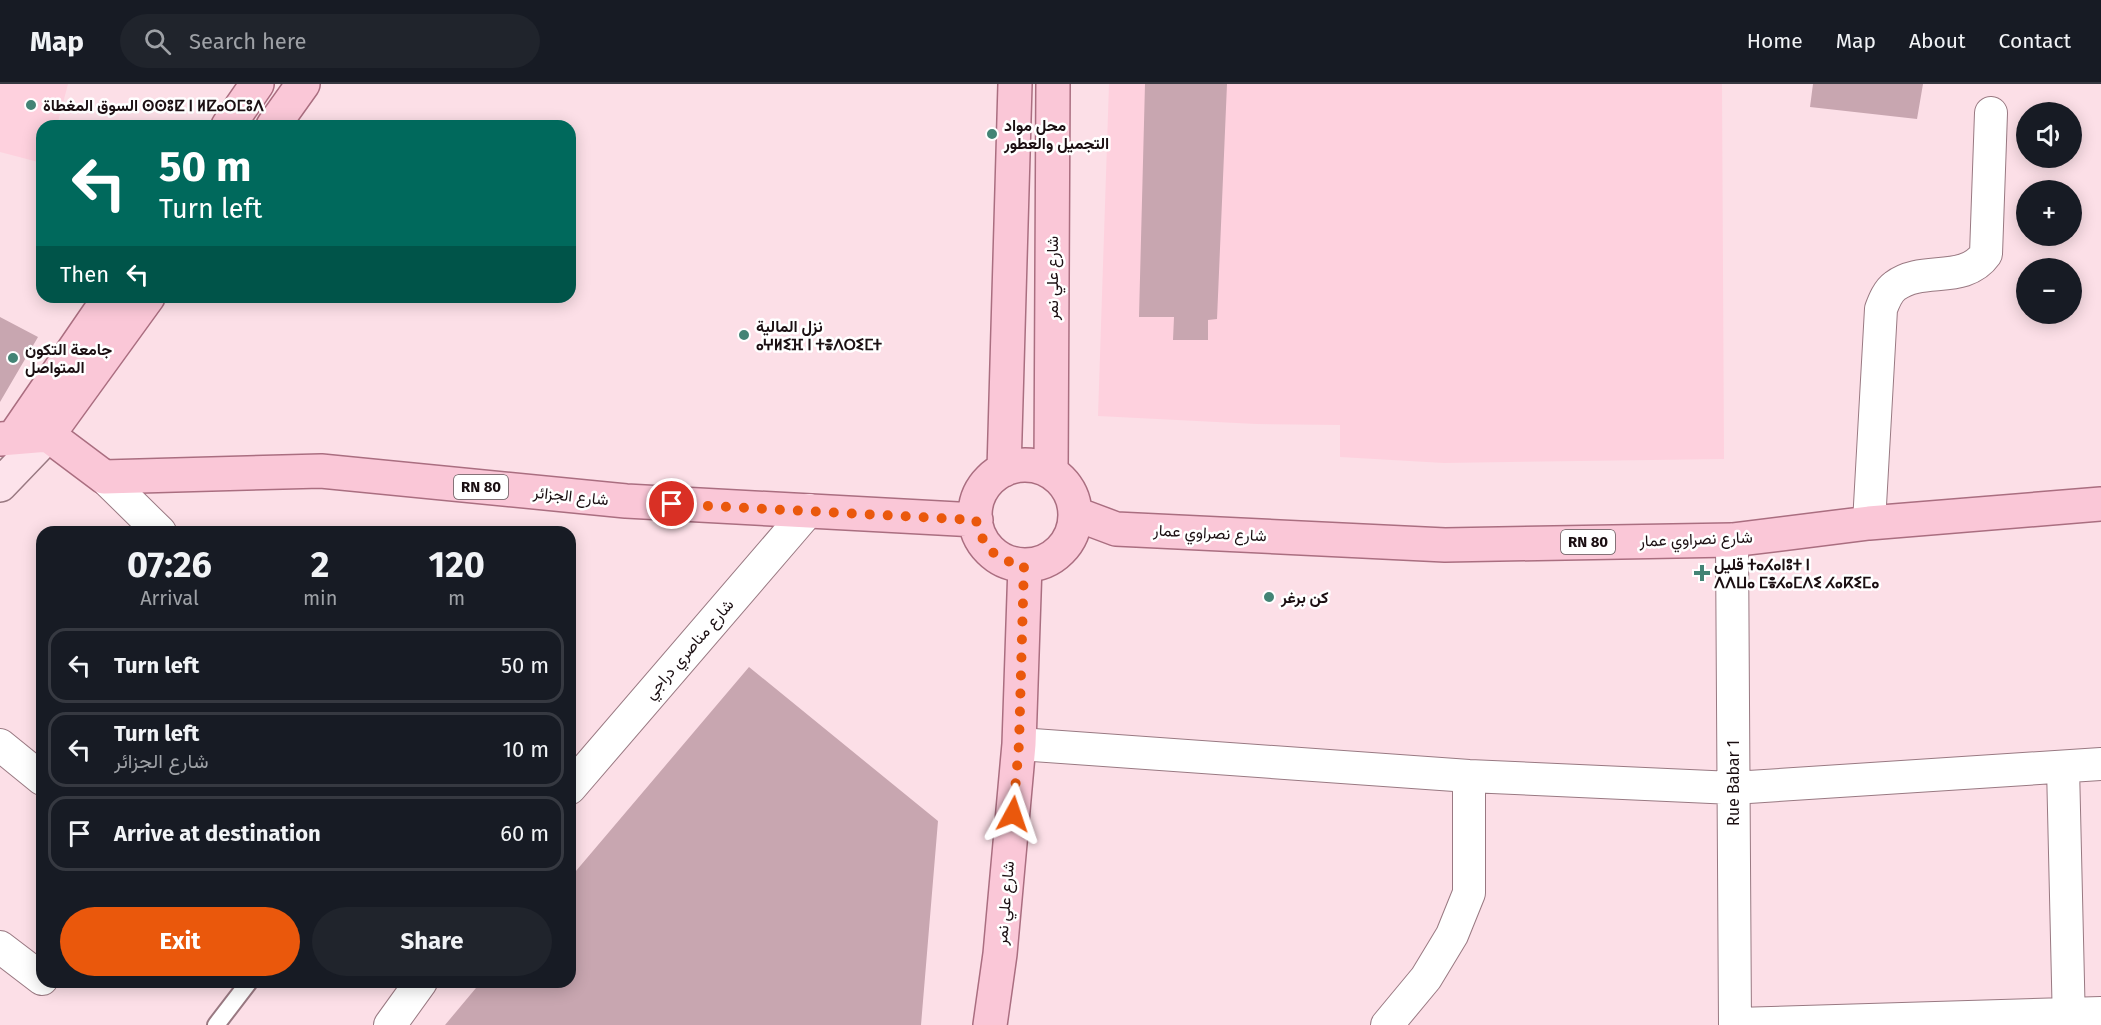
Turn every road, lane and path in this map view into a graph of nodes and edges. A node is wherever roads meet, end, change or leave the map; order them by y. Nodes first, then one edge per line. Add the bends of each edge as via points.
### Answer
1 (257, 84) edge
2 (303, 84) edge
3 (1015, 84) edge
4 (1053, 84) edge
5 (1991, 113) dead end
6 (232, 120) edge
7 (277, 120) edge
8 (107, 303) edge
9 (144, 303) edge
10 (48, 435) junction
11 (7, 438) edge
12 (0, 470) edge
13 (1004, 470) junction
14 (1051, 472) junction
15 (104, 477) junction
16 (0, 485) edge
17 (2101, 504) edge
18 (809, 510) junction
19 (1076, 514) junction
20 (976, 520) junction
21 (1869, 523) junction
22 (154, 526) edge
23 (1732, 540) junction
24 (1024, 565) junction
25 (1019, 744) junction
26 (0, 745) edge
27 (2101, 764) edge
28 (2063, 767) junction
29 (36, 775) edge
30 (1469, 776) junction
31 (576, 781) edge
32 (1733, 788) junction
33 (0, 947) edge
34 (36, 974) edge
35 (244, 988) edge
36 (417, 988) edge
37 (2101, 1013) edge
38 (2069, 1020) edge
39 (216, 1025) edge
40 (390, 1025) edge
41 (990, 1025) edge
42 (1388, 1025) edge
43 (1735, 1025) edge

1 - 6 main road
2 - 7 main road
3 - 13 main road
4 - 14 main road, شارع علي نمر
5 - 21 street via 1986,254 1976,266 1962,272 1894,286 1881,309
8 - 11 main road
9 - 10 main road
10 - 11 main road
10 - 15 main road
10 - 16 main road
11 - 12 main road
13 - 14 main road via 1020,466
13 - 20 main road via 982,490
14 - 19 main road via 1070,493
15 - 18 main road, شارع الجزائر / RN 80 via 321,471 626,501
15 - 22 street
17 - 21 main road, شارع نصراوي عمار / RN 80
18 - 20 main road, شارع الجزائر / RN 80
18 - 31 street, شارع مناصري دراجي
19 - 23 main road, شارع نصراوي عمار / RN 80 via 1116,529 1444,545
19 - 24 main road via 1064,548 1039,563
20 - 24 main road via 987,547 1010,563
21 - 23 main road, شارع نصراوي عمار / RN 80
23 - 32 street, Rue Babar 1
24 - 25 main road, شارع علي نمر
25 - 30 street
25 - 41 main road, شارع علي نمر
26 - 29 street
27 - 28 street
28 - 32 street
28 - 38 street
30 - 32 street
30 - 42 street via 1469,893 1447,944 1426,978
32 - 43 street, Rue Babar 1
33 - 34 street
35 - 39 lane
36 - 40 street
37 - 38 street
38 - 43 street

